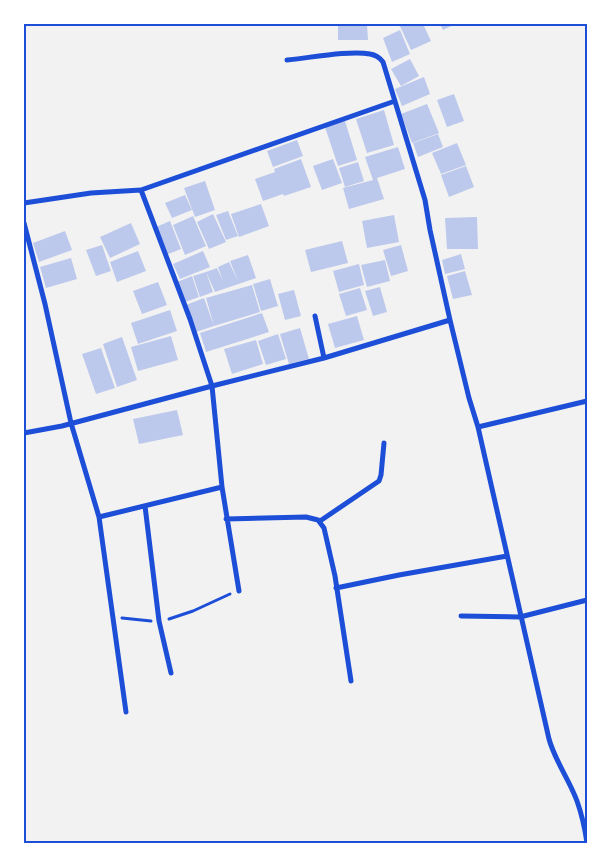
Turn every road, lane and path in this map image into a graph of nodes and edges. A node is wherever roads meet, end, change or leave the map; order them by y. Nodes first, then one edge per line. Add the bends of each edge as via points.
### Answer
1 (287, 60) dead end
2 (395, 100) junction
3 (141, 190) junction
4 (24, 204) edge
5 (24, 223) edge
6 (315, 316) dead end
7 (450, 320) junction
8 (324, 358) junction
9 (212, 386) junction
10 (587, 401) edge
11 (71, 424) junction
12 (478, 427) junction
13 (24, 433) edge
14 (384, 443) dead end
15 (222, 487) junction
16 (145, 506) junction
17 (100, 517) junction
18 (226, 518) junction
19 (320, 521) junction
20 (507, 556) junction
21 (336, 588) junction
22 (240, 591) joint
23 (587, 600) edge
24 (461, 616) dead end
25 (114, 617) junction
26 (520, 617) junction
27 (159, 622) junction
28 (171, 673) dead end
29 (351, 681) dead end
30 (126, 712) dead end
31 (587, 843) edge

1 - 2 street via 351,53 375,55 384,62
2 - 3 street
2 - 7 street via 425,200
3 - 4 street via 91,193
3 - 9 street
5 - 11 street
6 - 8 street
7 - 8 street
7 - 12 street
8 - 9 street
9 - 11 street
9 - 15 street
10 - 12 street
11 - 13 street
11 - 17 street
12 - 20 street
14 - 19 street via 379,481
15 - 16 street
15 - 18 street
16 - 17 street
16 - 27 street
17 - 25 street
18 - 19 street via 306,516
18 - 22 street
19 - 21 street
20 - 21 street
20 - 26 street
21 - 29 street
22 - 27 path
23 - 26 street
24 - 26 street
25 - 27 path
25 - 30 street
26 - 31 street via 553,754 576,800
27 - 28 street

